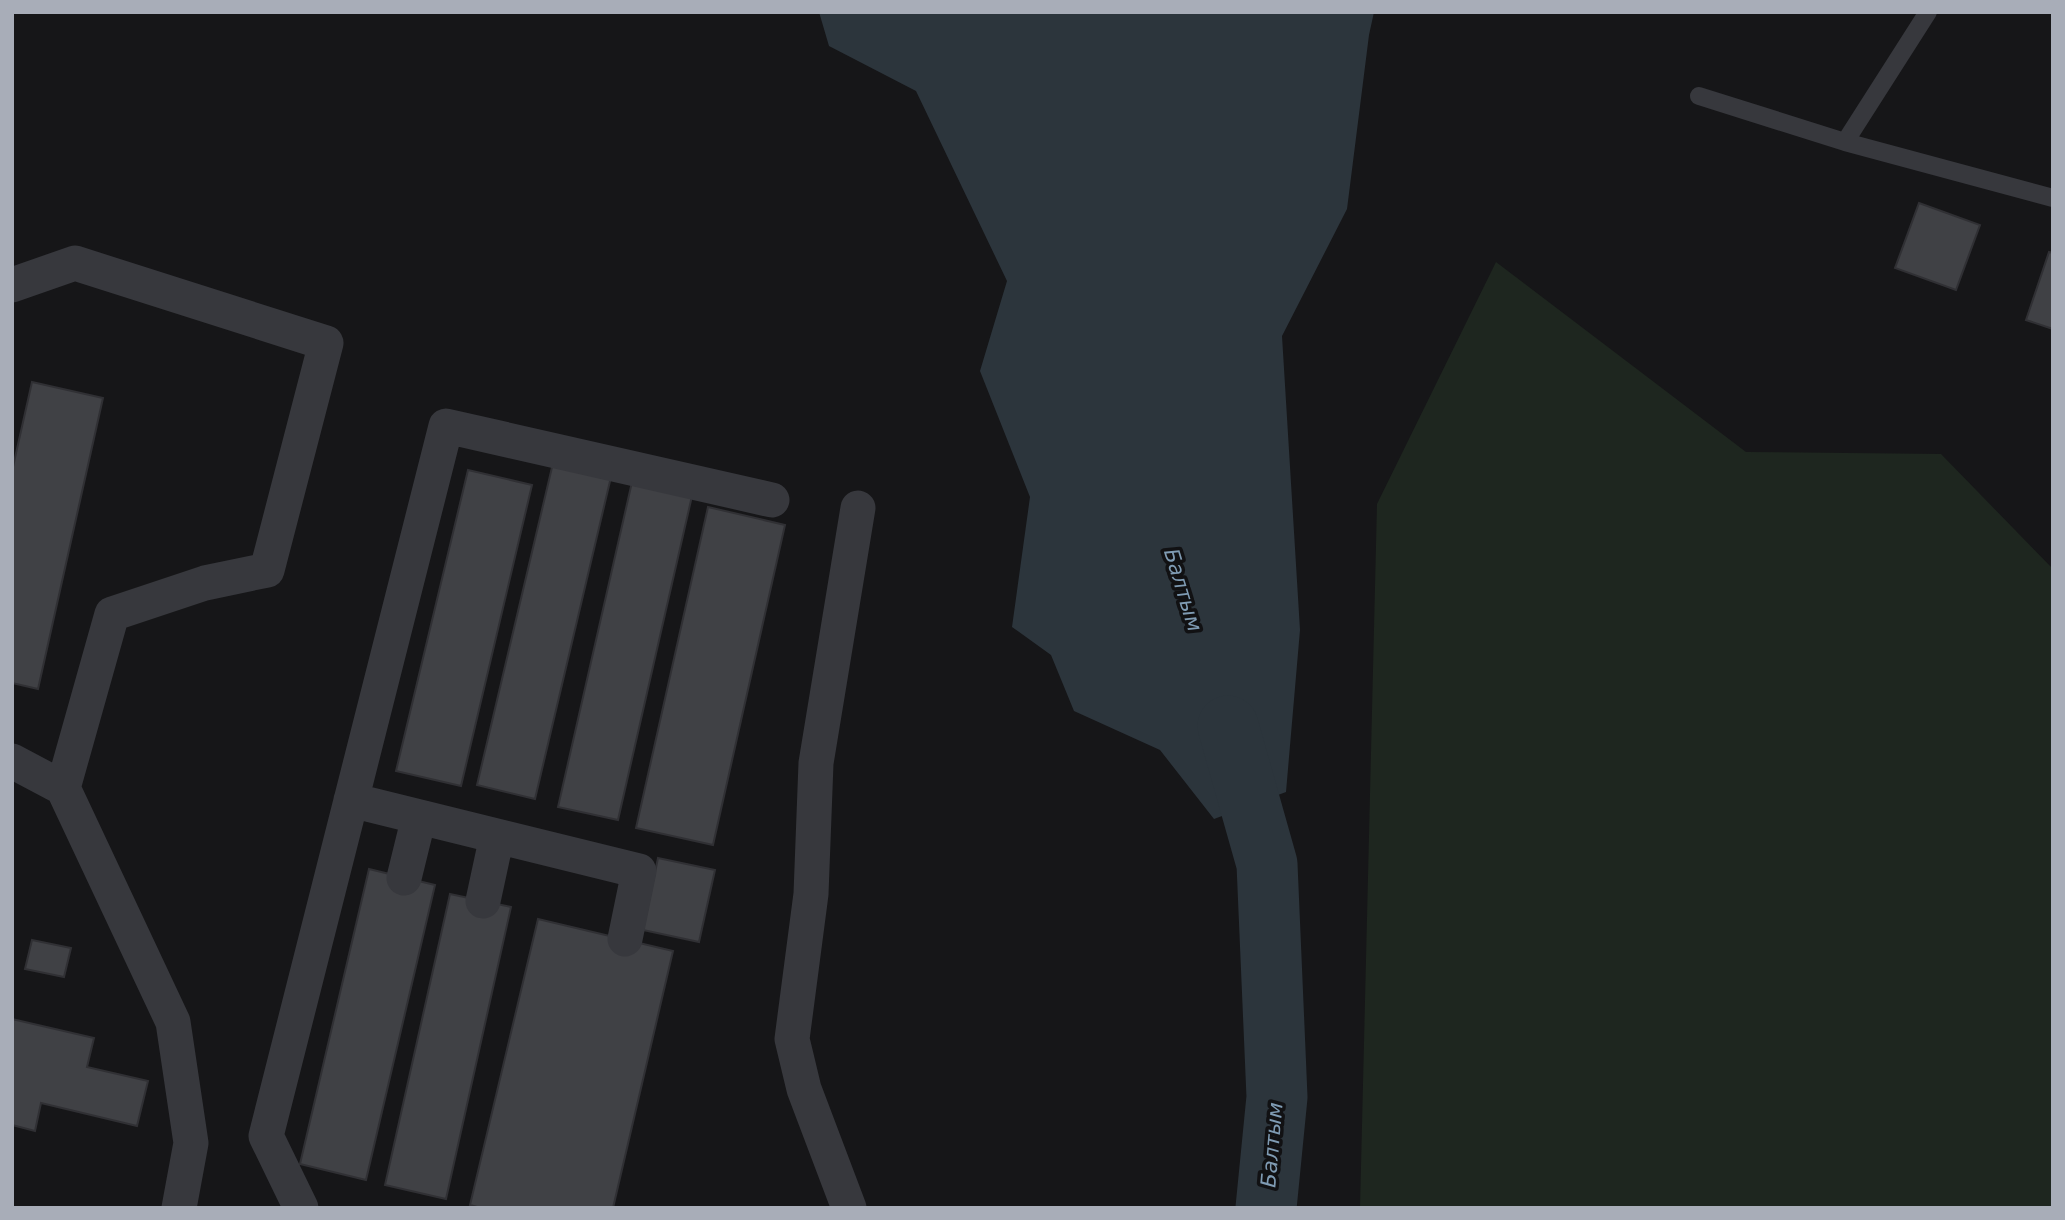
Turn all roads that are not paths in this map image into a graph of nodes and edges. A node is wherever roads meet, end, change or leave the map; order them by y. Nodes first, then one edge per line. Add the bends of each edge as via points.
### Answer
1 (1927, 12) edge
2 (1699, 96) dead end
3 (1845, 142) junction
4 (2053, 198) edge
5 (12, 285) edge
6 (772, 500) dead end
7 (858, 508) dead end
8 (12, 761) edge
9 (63, 788) junction
10 (351, 800) junction
11 (419, 817) junction
12 (497, 836) junction
13 (404, 878) dead end
14 (484, 901) dead end
15 (625, 939) dead end
16 (179, 1208) edge
17 (301, 1208) edge
18 (849, 1208) edge

1 - 3 lane
2 - 3 lane
3 - 4 lane
5 - 9 street via 75,263 326,343 267,570 205,583 112,614
6 - 10 street via 446,426
7 - 18 street via 816,763 811,894 792,1038 804,1089
8 - 9 street
9 - 16 street via 173,1022 191,1143
10 - 11 street
10 - 17 street via 266,1136
11 - 12 street
11 - 13 street
12 - 14 street
12 - 15 street via 639,871

